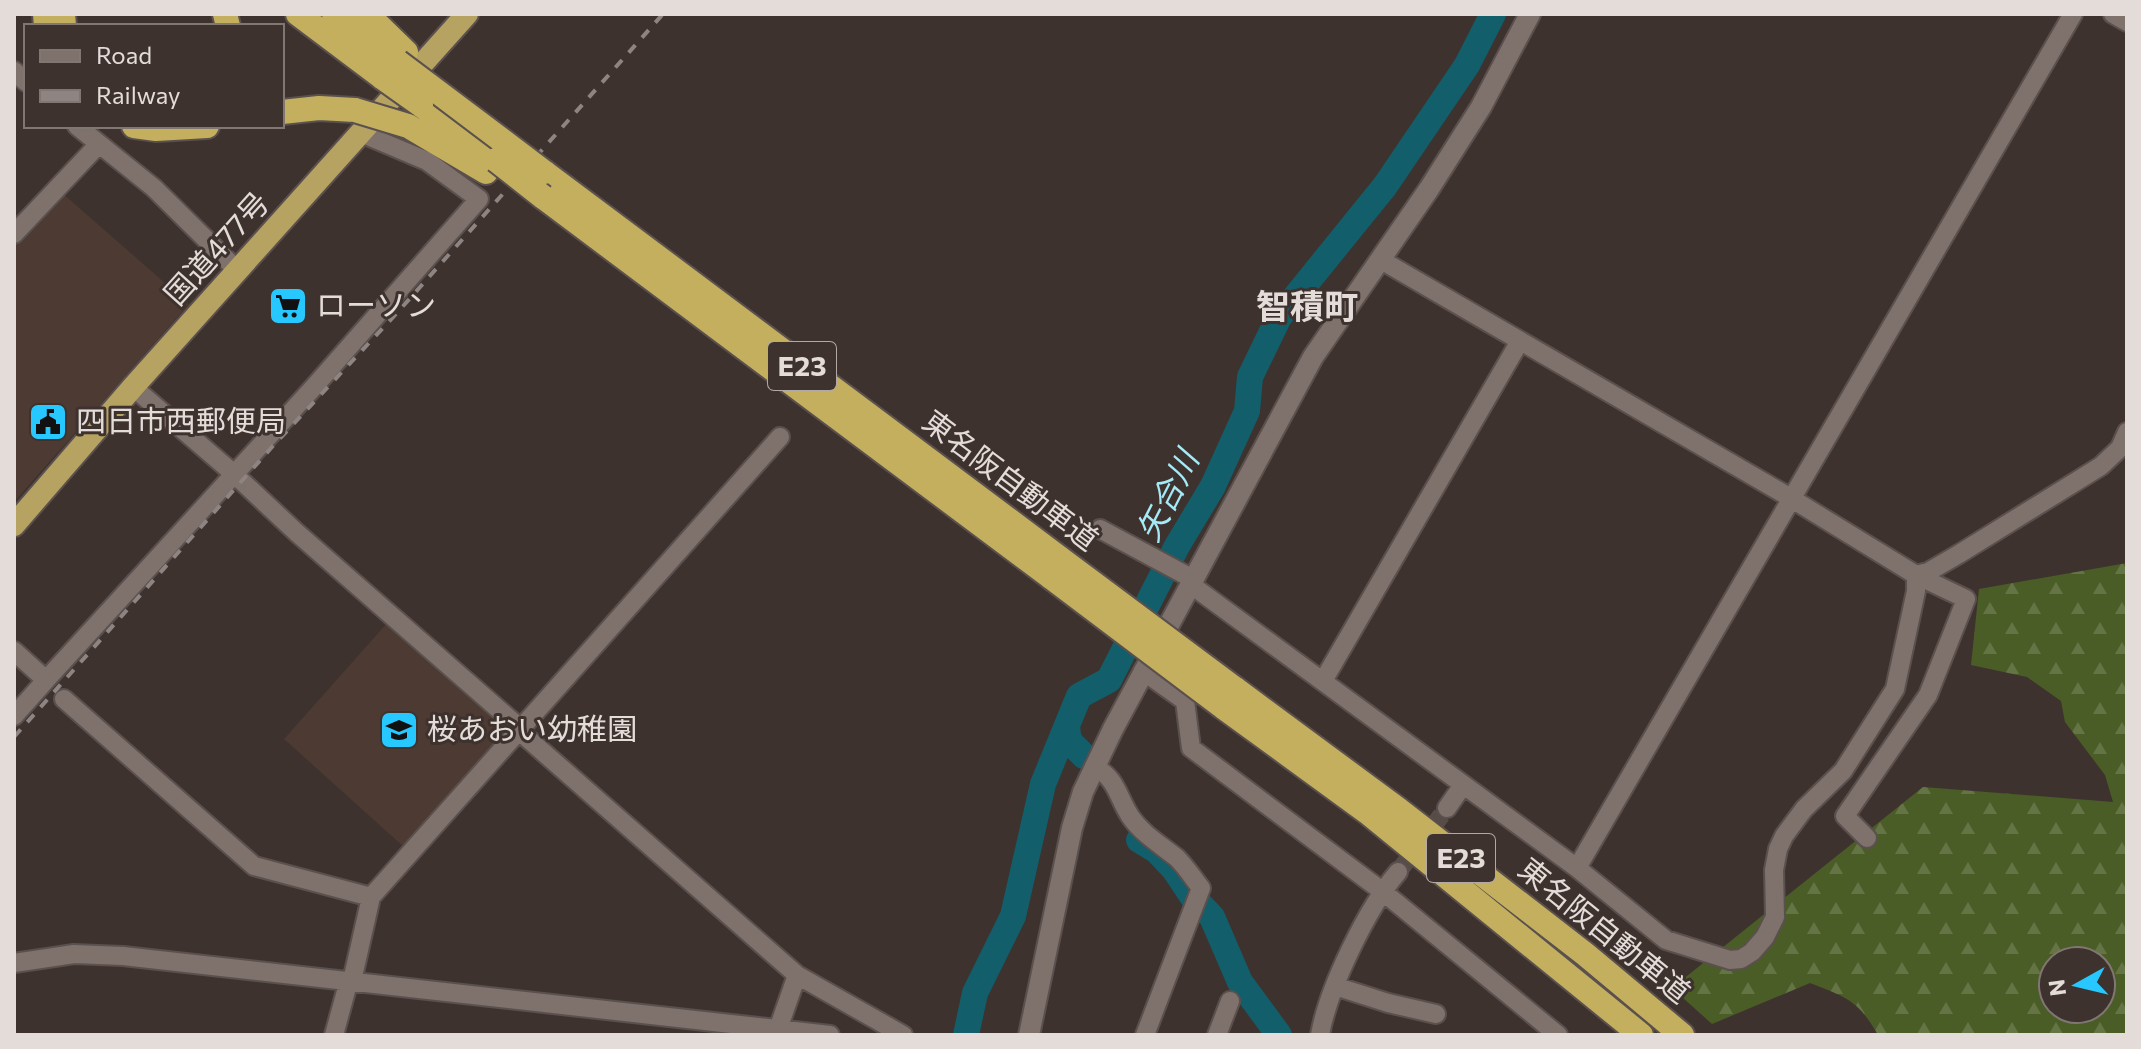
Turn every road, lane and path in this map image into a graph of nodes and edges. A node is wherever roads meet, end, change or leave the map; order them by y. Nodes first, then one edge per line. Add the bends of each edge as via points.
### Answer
1 (298, 14) edge
2 (334, 14) edge
3 (367, 14) edge
4 (467, 14) edge
5 (1530, 14) edge
6 (2073, 14) edge
7 (2113, 14) edge
8 (2127, 22) edge
9 (396, 64) junction
10 (284, 112) edge
11 (415, 115) junction
12 (358, 121) junction
13 (79, 128) edge
14 (149, 128) edge
15 (173, 128) edge
16 (99, 144) junction
17 (497, 159) junction
18 (14, 234) edge
19 (1381, 260) junction
20 (238, 271) junction
21 (1520, 341) junction
22 (133, 387) junction
23 (2127, 432) edge
24 (780, 437) dead end
25 (233, 473) junction
26 (1791, 500) junction
27 (14, 525) edge
28 (1100, 529) dead end
29 (1056, 568) junction
30 (1916, 575) junction
31 (1189, 579) junction
32 (14, 651) edge
33 (1143, 671) junction
34 (46, 680) junction
35 (1323, 681) junction
36 (1228, 698) junction
37 (64, 699) dead end
38 (14, 716) edge
39 (519, 729) junction
40 (1860, 744) junction
41 (1885, 759) junction
42 (1094, 767) junction
43 (1463, 785) junction
44 (1447, 808) tunnel mouth
45 (1867, 838) dead end
46 (1577, 868) junction
47 (1398, 872) tunnel mouth
48 (1382, 891) junction
49 (371, 897) junction
50 (14, 963) edge
51 (797, 975) junction
52 (350, 981) junction
53 (1335, 986) junction
54 (1230, 1001) dead end
55 (1436, 1014) dead end
56 (777, 1032) edge
57 (334, 1035) edge
58 (830, 1035) edge
59 (903, 1035) edge
60 (1029, 1035) edge
61 (1145, 1035) edge
62 (1217, 1035) edge
63 (1320, 1035) edge
64 (1558, 1035) edge
65 (1641, 1035) edge
66 (1682, 1035) edge

1 - 9 highway, 東名阪自動車道
2 - 9 highway, 東名阪自動車道
3 - 9 highway
4 - 12 highway, 国道477号
5 - 19 street via 1481,107
6 - 26 street
7 - 8 street
9 - 11 highway, 東名阪自動車道, bridge
9 - 17 highway, 東名阪自動車道, bridge
10 - 12 highway via 319,108
11 - 12 highway, bridge
11 - 17 highway, 東名阪自動車道
12 - 20 highway, 国道477号
12 - 25 street via 479,199
13 - 16 street
14 - 15 highway
16 - 18 street
16 - 20 street via 154,188
17 - 29 highway, 東名阪自動車道 / E23 via 539,201
17 - 29 highway, 東名阪自動車道 / E23, bridge via 544,172
19 - 21 street
19 - 31 street via 1313,357
20 - 22 highway, 国道477号
21 - 26 street
21 - 35 street
22 - 25 street
22 - 27 highway, 国道477号
23 - 30 street via 2120,448 2101,466
24 - 39 street
25 - 34 street
25 - 39 street
26 - 30 street
26 - 46 street
28 - 31 street
29 - 36 highway, 東名阪自動車道 / E23, bridge
30 - 40 street via 1895,689
30 - 41 street via 1966,599 1928,695
31 - 33 street
31 - 35 street
32 - 34 street
33 - 42 street
33 - 48 street via 1185,701 1191,748
34 - 38 street
35 - 43 street
36 - 65 highway, 東名阪自動車道 / E23
36 - 66 highway, 東名阪自動車道 / E23 via 1411,819
37 - 49 street via 254,866
39 - 49 street
39 - 51 street
40 - 41 street
40 - 46 street via 1838,777 1784,836 1774,870 1775,917 1747,957 1730,960 1666,940
41 - 45 street via 1845,816
42 - 60 street via 1072,828
42 - 61 street via 1108,773 1138,826 1177,858 1201,888
43 - 44 street
43 - 46 street
47 - 48 street
48 - 53 street
48 - 64 street
49 - 52 street
50 - 52 street via 95,954
51 - 56 street
51 - 59 street
52 - 56 street
52 - 57 street
53 - 55 street
53 - 63 street
54 - 62 street
56 - 58 street

